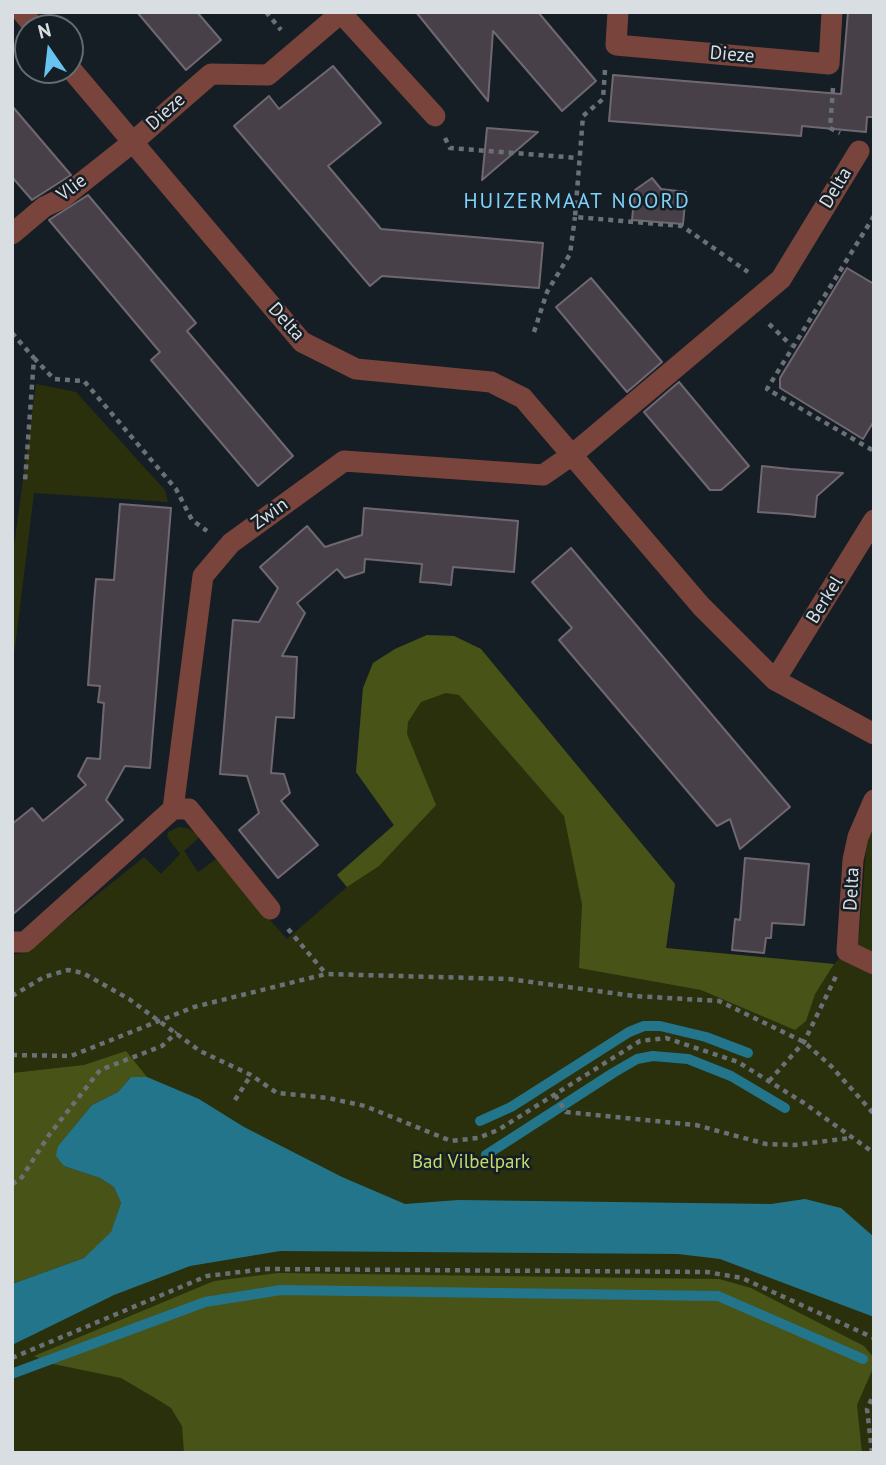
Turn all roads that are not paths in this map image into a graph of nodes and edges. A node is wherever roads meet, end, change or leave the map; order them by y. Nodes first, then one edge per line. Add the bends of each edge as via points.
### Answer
1 (618, 12) edge
2 (832, 12) edge
3 (342, 13) edge
4 (84, 84) edge
5 (435, 116) road end
6 (133, 142) junction
7 (859, 151) road end
8 (12, 234) edge
9 (572, 455) junction
10 (874, 520) edge
11 (775, 680) junction
12 (874, 734) edge
13 (874, 800) edge
14 (173, 809) junction
15 (270, 909) road end
16 (12, 942) edge
17 (874, 964) edge

1 - 2 street, Dieze via 616,45 829,64
3 - 5 street
3 - 6 street, Dieze via 268,75 211,74
4 - 6 street, Delta
6 - 8 street, Vlie
6 - 9 street, Delta via 302,342 356,369 491,382 523,398
7 - 9 street, Delta via 782,279
9 - 11 street, Delta via 701,606
9 - 14 street, Zwin via 543,475 344,461 228,546 203,576
10 - 11 street, Berkel
11 - 12 street, Delta
13 - 17 street, Delta via 853,860 846,951
14 - 15 street via 189,809
14 - 16 street via 25,942

